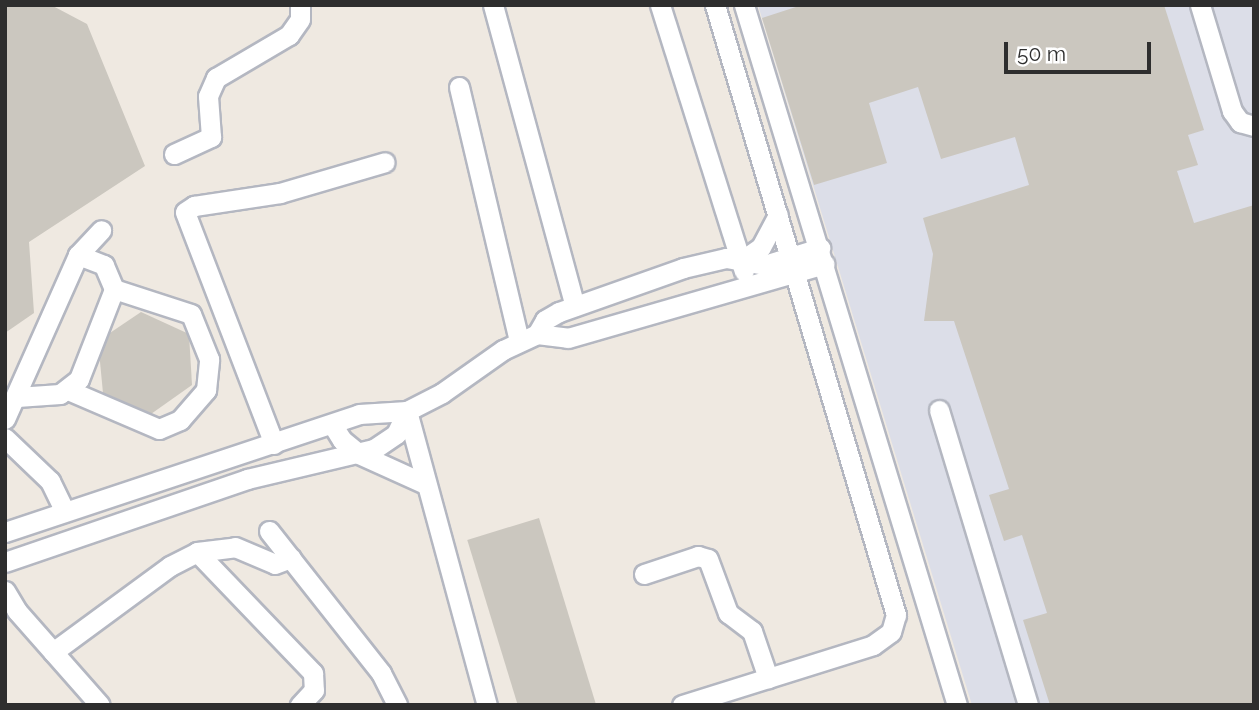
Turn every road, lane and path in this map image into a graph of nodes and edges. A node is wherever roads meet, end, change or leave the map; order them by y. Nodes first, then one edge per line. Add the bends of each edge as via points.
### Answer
1 (300, 5) edge
2 (493, 5) edge
3 (660, 5) edge
4 (715, 5) edge
5 (744, 5) edge
6 (1200, 5) edge
7 (459, 87) dead end
8 (1254, 125) edge
9 (174, 153) dead end
10 (385, 162) dead end
11 (778, 215) junction
12 (100, 230) dead end
13 (78, 255) junction
14 (822, 256) junction
15 (741, 261) junction
16 (793, 266) junction
17 (114, 289) junction
18 (750, 289) junction
19 (575, 306) junction
20 (528, 338) junction
21 (68, 390) junction
22 (17, 397) junction
23 (939, 410) dead end
24 (407, 411) junction
25 (5, 419) edge
26 (332, 424) junction
27 (5, 438) edge
28 (274, 444) junction
29 (359, 454) junction
30 (424, 484) junction
31 (65, 512) junction
32 (5, 531) edge
33 (269, 531) dead end
34 (197, 552) junction
35 (291, 558) junction
36 (5, 562) edge
37 (644, 574) dead end
38 (5, 591) edge
39 (53, 652) junction
40 (768, 678) junction
41 (393, 703) edge
42 (100, 705) edge
43 (300, 705) edge
44 (487, 705) edge
45 (682, 705) edge
46 (957, 705) edge
47 (1028, 705) edge

1 - 9 street via 294,31 216,78 208,96 211,136
2 - 19 street
3 - 15 street
4 - 11 street
5 - 14 street
6 - 8 street via 1232,111 1240,122
7 - 20 street
10 - 28 street via 280,193 194,205 185,212
11 - 15 street via 761,247
11 - 16 street
12 - 13 street
13 - 17 street via 104,265
13 - 22 street
14 - 16 street
14 - 46 street
15 - 16 street
15 - 18 street
15 - 19 street via 717,258
16 - 18 street
16 - 40 street via 897,615 891,632 873,645
17 - 21 street via 79,379
17 - 21 street via 191,314 209,359 206,390 180,420 159,429
18 - 20 street via 568,338
19 - 20 street via 545,320
20 - 24 street
21 - 22 street
22 - 25 street
23 - 47 street
24 - 26 street via 378,411
24 - 29 street via 396,434
24 - 30 street
26 - 28 street
26 - 29 street
27 - 31 street via 50,481
28 - 31 street
29 - 30 street
29 - 36 street via 247,479
30 - 44 street
31 - 32 street
33 - 35 street
34 - 35 street via 235,547 275,564
34 - 39 street via 170,566
34 - 43 street via 313,673 314,690
35 - 41 street via 381,673
37 - 40 street via 698,556 708,559 728,613 752,631
38 - 39 street
39 - 42 street
40 - 45 street

